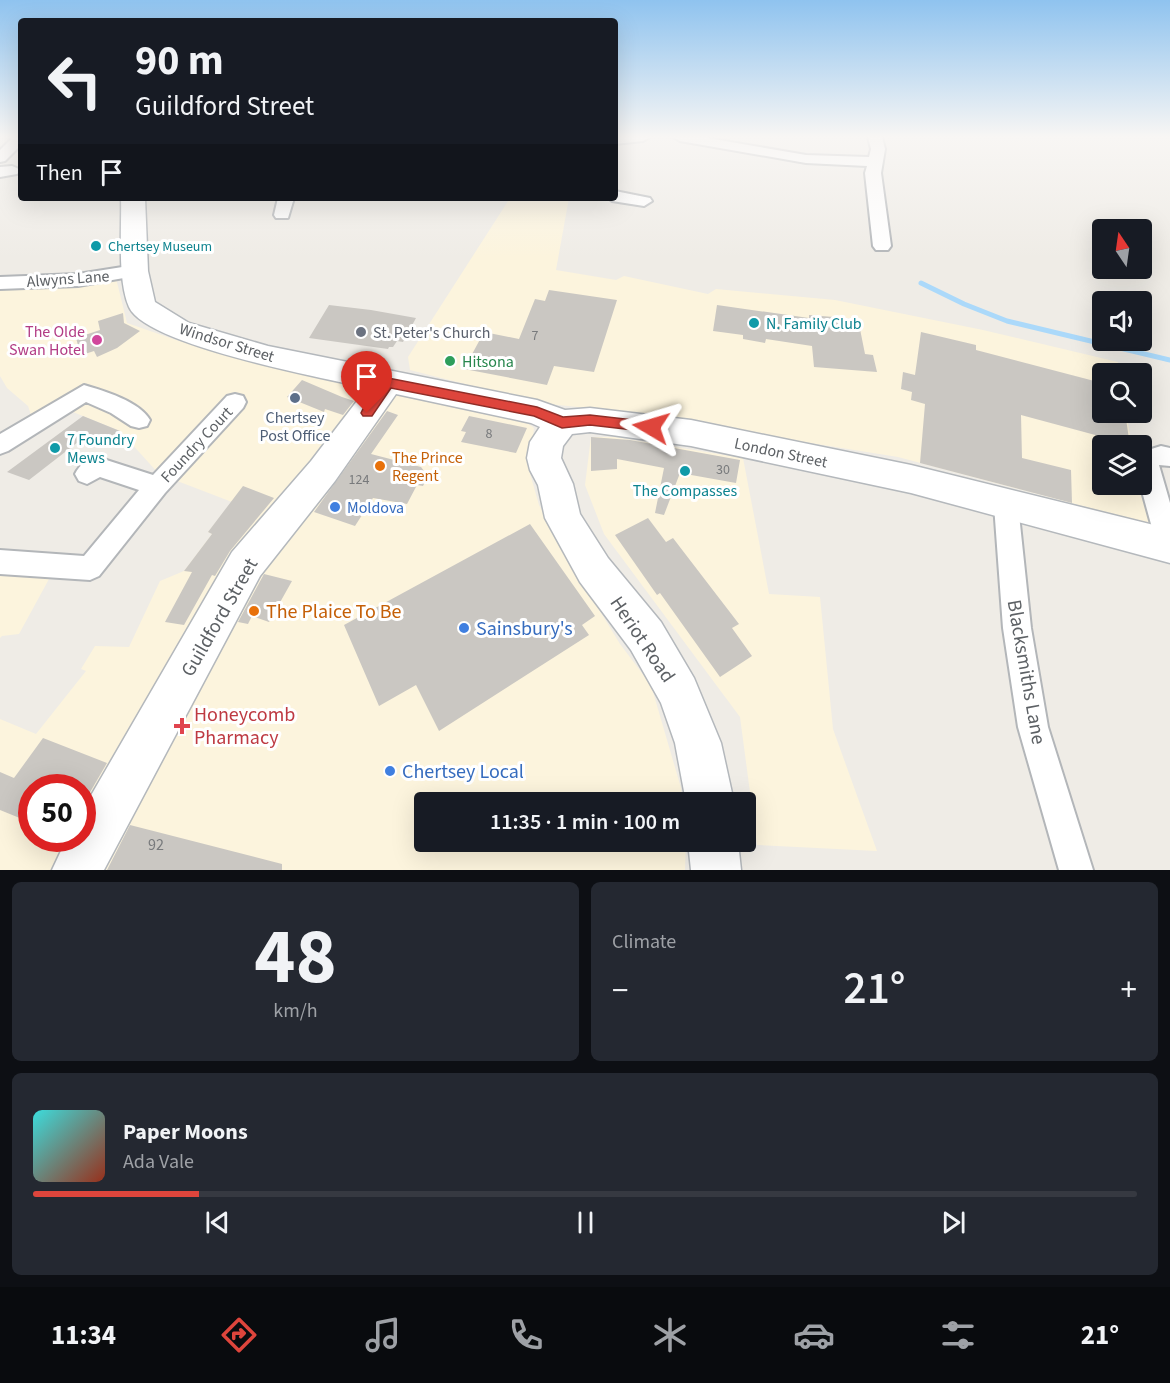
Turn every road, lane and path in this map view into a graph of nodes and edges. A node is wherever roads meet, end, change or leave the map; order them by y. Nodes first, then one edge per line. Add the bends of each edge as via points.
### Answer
1 (873, 178) edge
2 (618, 198) edge
3 (133, 201) edge
4 (285, 201) edge
5 (644, 201) dead end
6 (282, 215) dead end
7 (901, 249) dead end
8 (135, 271) junction
9 (0, 283) edge
10 (388, 382) junction
11 (235, 402) dead end
12 (140, 420) dead end
13 (562, 423) junction
14 (0, 445) edge
15 (1170, 458) edge
16 (87, 474) dead end
17 (157, 486) junction
18 (1006, 505) junction
19 (1170, 546) edge
20 (0, 562) edge
21 (708, 792) edge
22 (714, 852) edge
23 (77, 870) edge
24 (716, 870) edge
25 (1076, 870) edge

1 - 7 street via 875,245
2 - 5 street
3 - 8 main road, Windsor Street
4 - 6 street
8 - 9 street, Alwyns Lane via 78,280
8 - 10 main road, Windsor Street via 142,306 179,330 268,356
10 - 13 main road, London Street via 537,412
10 - 23 main road, Guildford Street via 323,471 246,564
11 - 17 street, Foundry Court
12 - 14 street via 84,393
13 - 18 main road, London Street via 590,420 690,433 910,479
13 - 21 main road, Heriot Road via 563,470 555,484 563,518 594,570 656,651 679,693 698,743
15 - 19 street via 1161,455 1147,459
16 - 17 street, Foundry Court via 97,466
17 - 20 street, Foundry Court via 90,568
18 - 19 main road, London Street
18 - 25 street, Blacksmiths Lane via 1017,628 1033,727
22 - 24 main road

